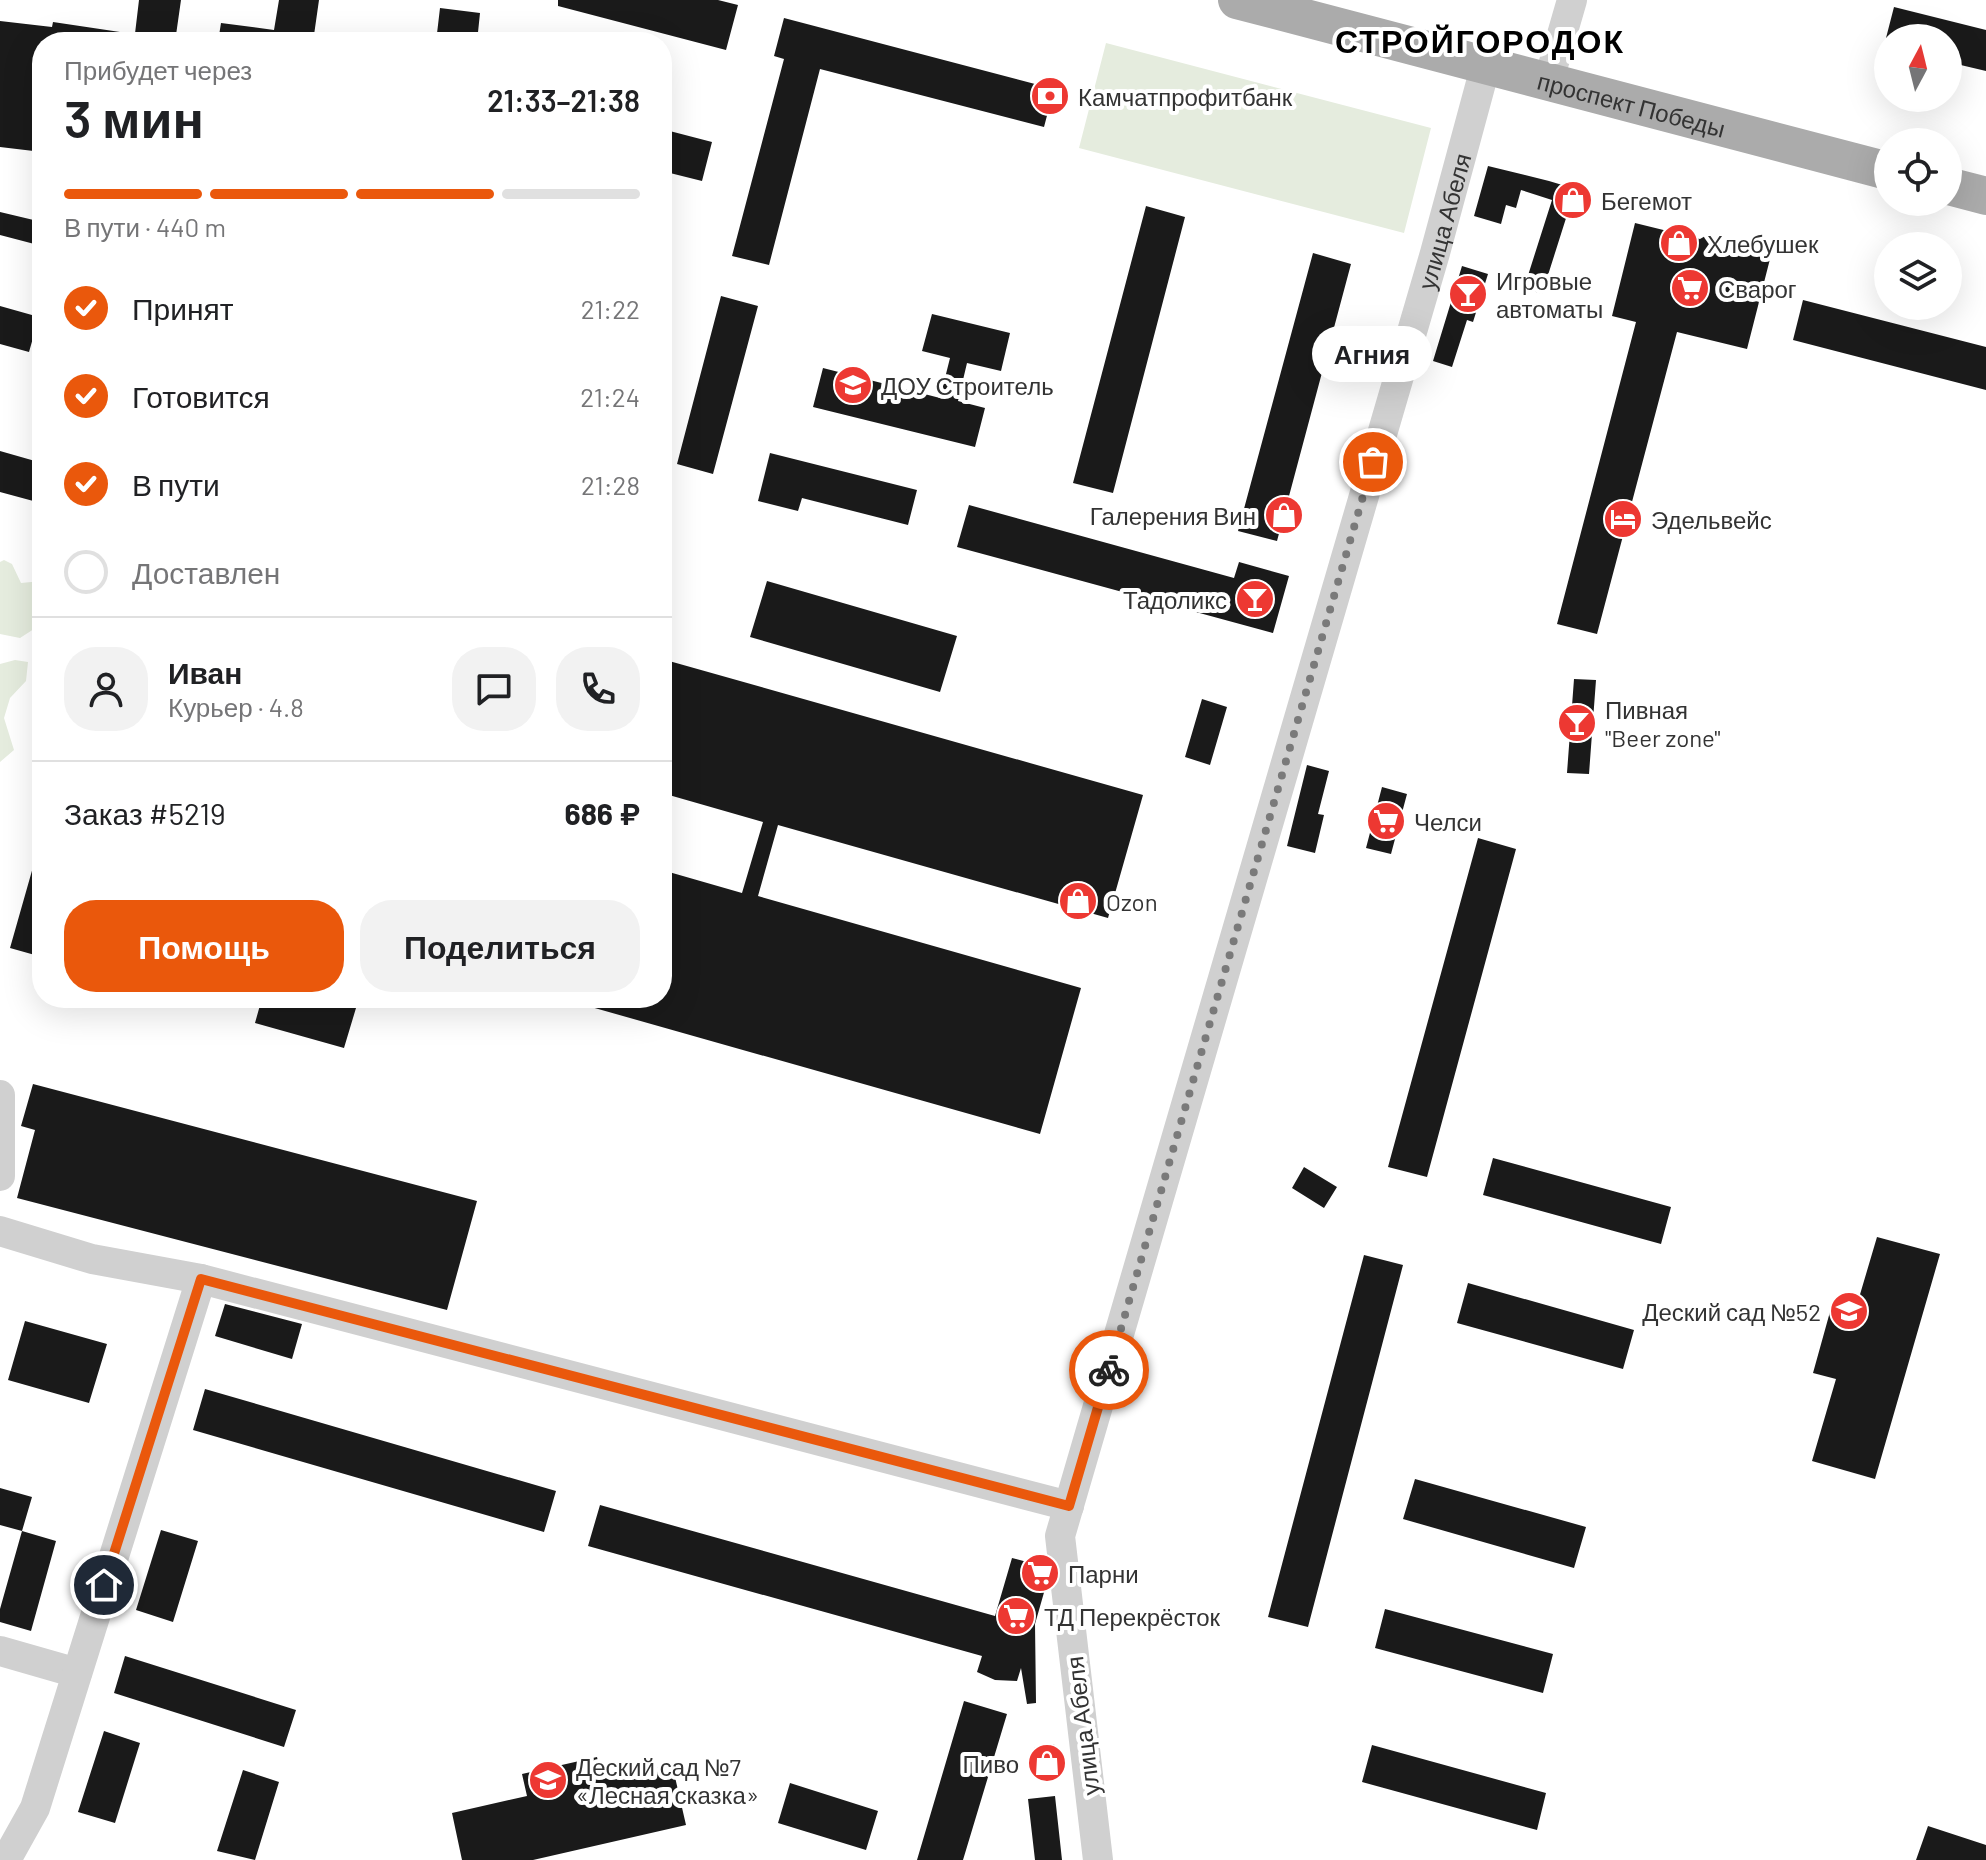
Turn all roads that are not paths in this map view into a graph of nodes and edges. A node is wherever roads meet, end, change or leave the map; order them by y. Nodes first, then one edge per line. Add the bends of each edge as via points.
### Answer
1 (1237, 0) edge
2 (1572, 0) edge
3 (1485, 68) junction
4 (1548, 83) junction
5 (1874, 167) edge
6 (1962, 190) edge
7 (1986, 196) edge
8 (0, 1095) edge
9 (0, 1176) edge
10 (0, 1231) edge
11 (201, 1279) junction
12 (1069, 1506) junction
13 (0, 1651) edge
14 (77, 1673) junction
15 (6, 1860) edge
16 (1098, 1860) edge

1 - 3 main road, проспект Победы
2 - 4 street
3 - 4 main road, проспект Победы
3 - 12 street, улица Абеля
4 - 5 main road, проспект Победы
6 - 7 main road
8 - 9 street
10 - 11 street via 92,1259
11 - 12 street
11 - 14 street
12 - 16 street, улица Абеля via 1060,1536
13 - 14 street
14 - 15 street via 35,1808

